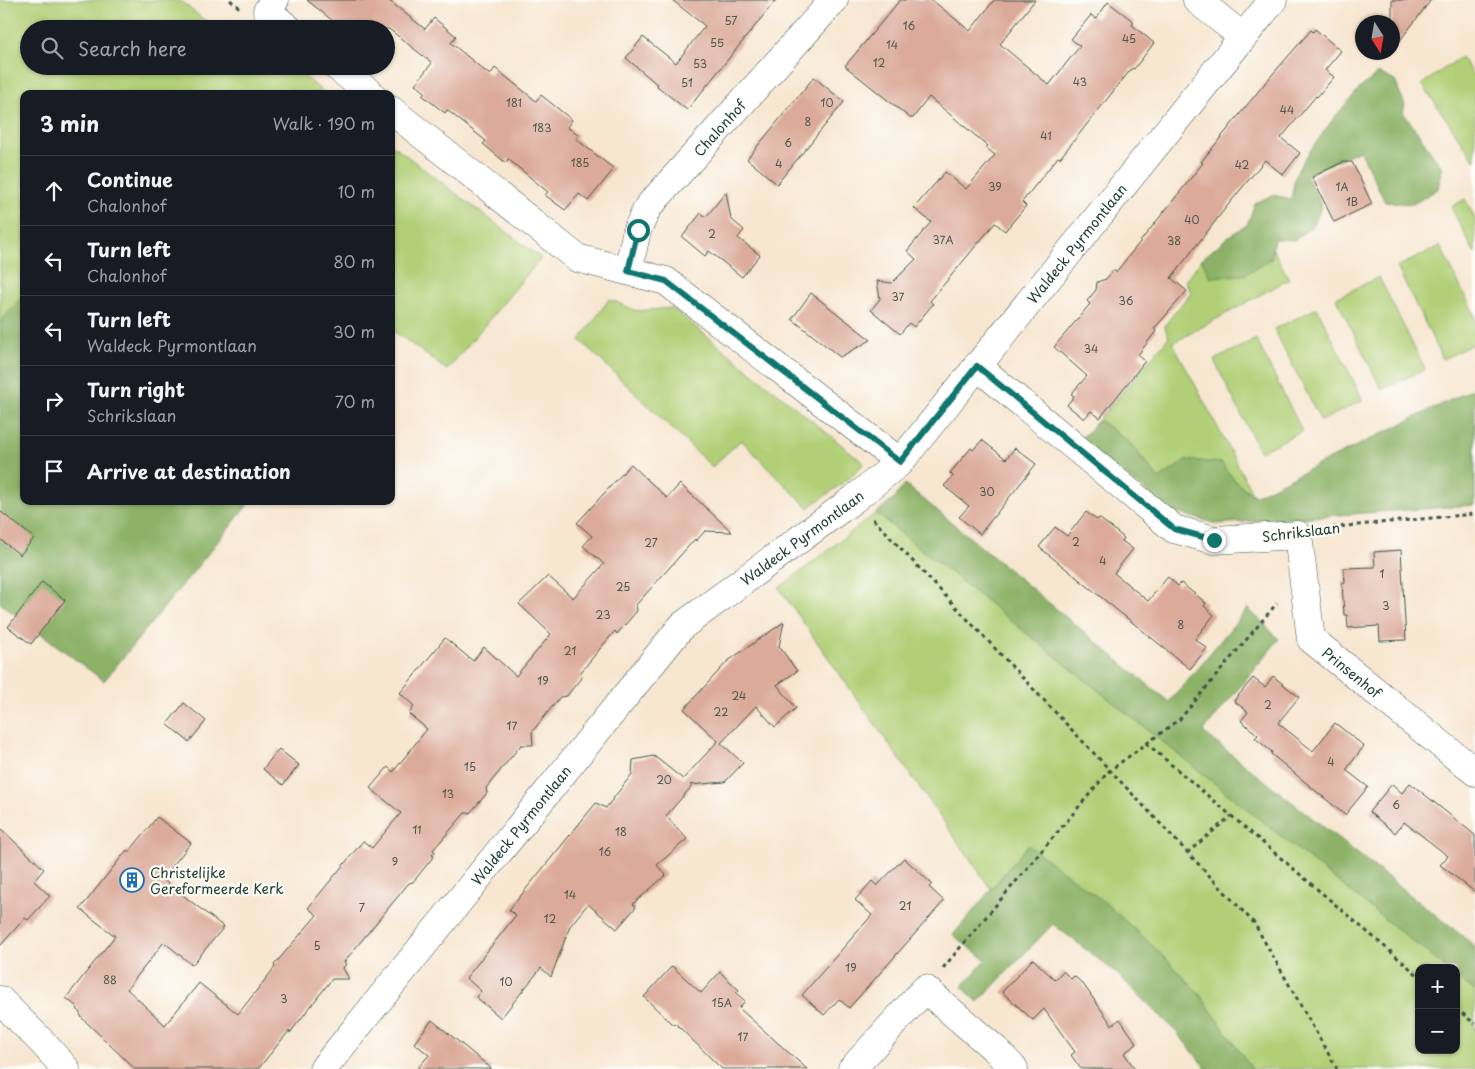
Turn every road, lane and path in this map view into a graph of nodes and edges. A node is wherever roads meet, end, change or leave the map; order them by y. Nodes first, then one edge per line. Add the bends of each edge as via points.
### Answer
1 (275, 0) edge
2 (834, 0) edge
3 (1197, 0) edge
4 (1273, 0) edge
5 (278, 20) edge
6 (1243, 37) junction
7 (347, 75) edge
8 (366, 90) edge
9 (395, 113) edge
10 (628, 271) junction
11 (977, 366) junction
12 (900, 462) junction
13 (854, 499) junction
14 (1475, 514) edge
15 (1298, 535) junction
16 (1304, 588) junction
17 (1146, 743) junction
18 (1109, 771) junction
19 (1475, 772) edge
20 (1231, 816) junction
21 (1187, 853) junction
22 (1415, 973) edge
23 (925, 989) junction
24 (0, 1000) edge
25 (1457, 1009) edge
26 (1475, 1024) edge
27 (66, 1069) edge
28 (323, 1069) edge
29 (852, 1069) edge
30 (1014, 1069) edge
31 (1337, 1069) edge

1 - 5 street via 267,11
2 - 10 street, Chalonhof via 648,207 638,230
3 - 6 street
4 - 6 street, Waldeck Pyrmontlaan
6 - 11 street, Waldeck Pyrmontlaan
7 - 8 street
9 - 10 street via 577,258
10 - 12 street via 666,281
11 - 12 street, Waldeck Pyrmontlaan
11 - 15 street, Schrikslaan via 1174,529 1214,540
12 - 13 street, Waldeck Pyrmontlaan
13 - 18 path
13 - 28 street, Waldeck Pyrmontlaan via 682,626
14 - 15 path, Schrikslaan via 1318,528
15 - 16 street, Prinsenhof
16 - 17 path via 1283,596 1180,718
16 - 19 street, Prinsenhof via 1310,639
17 - 18 path
17 - 20 path
18 - 21 path
18 - 23 path
20 - 21 path
20 - 22 path
21 - 31 path via 1254,923
23 - 29 street
23 - 30 street
24 - 27 street
25 - 26 path

